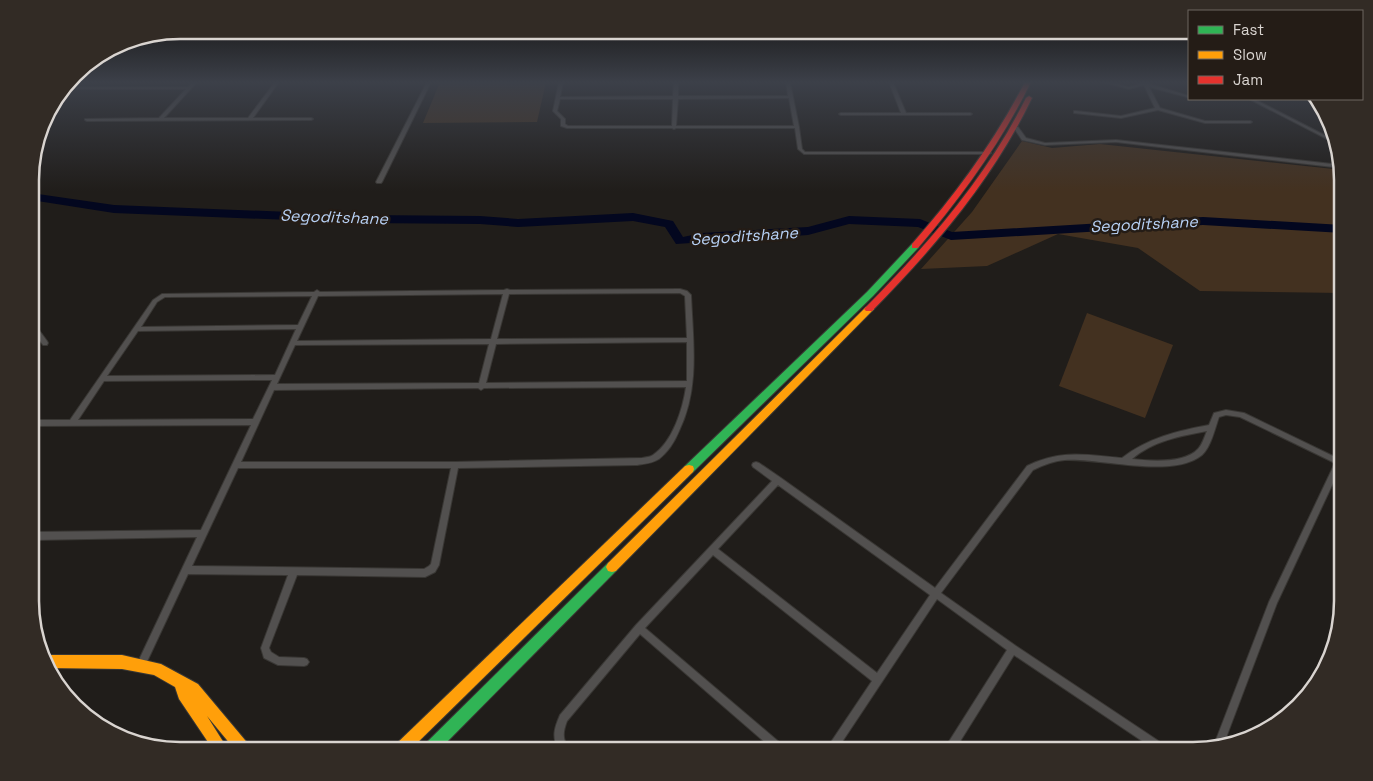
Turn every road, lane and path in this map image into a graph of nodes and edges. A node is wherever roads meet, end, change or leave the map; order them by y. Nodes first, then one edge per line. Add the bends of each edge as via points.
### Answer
1 (411, 118) edge
2 (563, 118) edge
3 (674, 118) edge
4 (795, 118) edge
5 (1010, 118) edge
6 (1020, 118) edge
7 (1191, 118) edge
8 (1289, 118) edge
9 (161, 119) joint
10 (250, 119) joint
11 (311, 119) dead end
12 (87, 120) dead end
13 (1250, 122) dead end
14 (797, 127) junction
15 (674, 128) junction
16 (1016, 128) junction
17 (1328, 139) edge
18 (989, 153) junction
19 (1334, 166) edge
20 (379, 182) dead end
21 (938, 228) junction
22 (911, 258) junction
23 (506, 291) junction
24 (317, 292) junction
25 (301, 327) junction
26 (136, 329) junction
27 (39, 335) edge
28 (690, 340) junction
29 (492, 342) junction
30 (294, 343) junction
31 (45, 344) dead end
32 (277, 377) junction
33 (102, 379) junction
34 (690, 384) junction
35 (273, 387) junction
36 (481, 387) junction
37 (255, 422) junction
38 (39, 423) edge
39 (72, 423) junction
40 (1210, 428) junction
41 (1334, 460) edge
42 (1124, 461) junction
43 (234, 465) junction
44 (756, 465) dead end
45 (455, 466) junction
46 (1334, 477) edge
47 (778, 480) junction
48 (204, 533) junction
49 (39, 536) edge
50 (713, 550) junction
51 (186, 570) junction
52 (294, 571) junction
53 (936, 592) junction
54 (639, 628) junction
55 (1013, 649) junction
56 (52, 661) edge
57 (304, 662) dead end
58 (142, 665) junction
59 (878, 680) junction
60 (181, 683) junction
61 (1221, 740) edge
62 (216, 742) edge
63 (237, 742) edge
64 (408, 742) edge
65 (437, 742) edge
66 (558, 742) edge
67 (773, 742) edge
68 (836, 742) edge
69 (954, 742) edge
70 (1152, 742) edge

1 - 20 street
2 - 15 street via 563,125 570,128
3 - 15 street
4 - 14 street
5 - 18 main road
6 - 16 main road
7 - 13 street via 1205,122
8 - 17 street
9 - 10 street
9 - 12 street
10 - 11 street
14 - 15 street
14 - 18 street via 800,149 808,154
16 - 19 street via 1024,139 1045,144 1116,141
16 - 21 main road via 993,163
18 - 21 main road
21 - 22 main road
22 - 64 main road via 870,294
22 - 65 main road via 866,312
23 - 24 street
23 - 28 street via 685,292 688,295
23 - 29 street
24 - 25 street
24 - 26 street via 164,294 155,301
25 - 26 street
25 - 30 street
26 - 33 street
27 - 31 street
28 - 29 street
28 - 34 street
29 - 30 street
29 - 36 street
30 - 32 street
32 - 33 street
32 - 35 street
33 - 39 street
34 - 36 street
34 - 45 street via 674,436 655,458 637,462
35 - 36 street
35 - 37 street
37 - 39 street
37 - 43 street
38 - 39 street
40 - 41 street via 1216,414 1242,415
40 - 42 street via 1149,442
40 - 42 street via 1206,442 1189,458 1151,464
42 - 53 street via 1066,457 1046,460 1030,468
43 - 45 street
43 - 48 street
44 - 47 street
45 - 52 street via 432,570 425,573
46 - 61 street via 1273,602
47 - 50 street
47 - 53 street
48 - 49 street
48 - 51 street
50 - 54 street
50 - 59 street
51 - 52 street
51 - 58 street
52 - 57 street via 266,648 267,655 278,661
53 - 55 street
53 - 59 street
54 - 66 street via 563,718
54 - 67 street
55 - 69 street
55 - 70 street
56 - 58 main road
58 - 60 main road
59 - 68 street
60 - 62 main road via 184,694
60 - 63 main road via 193,689

